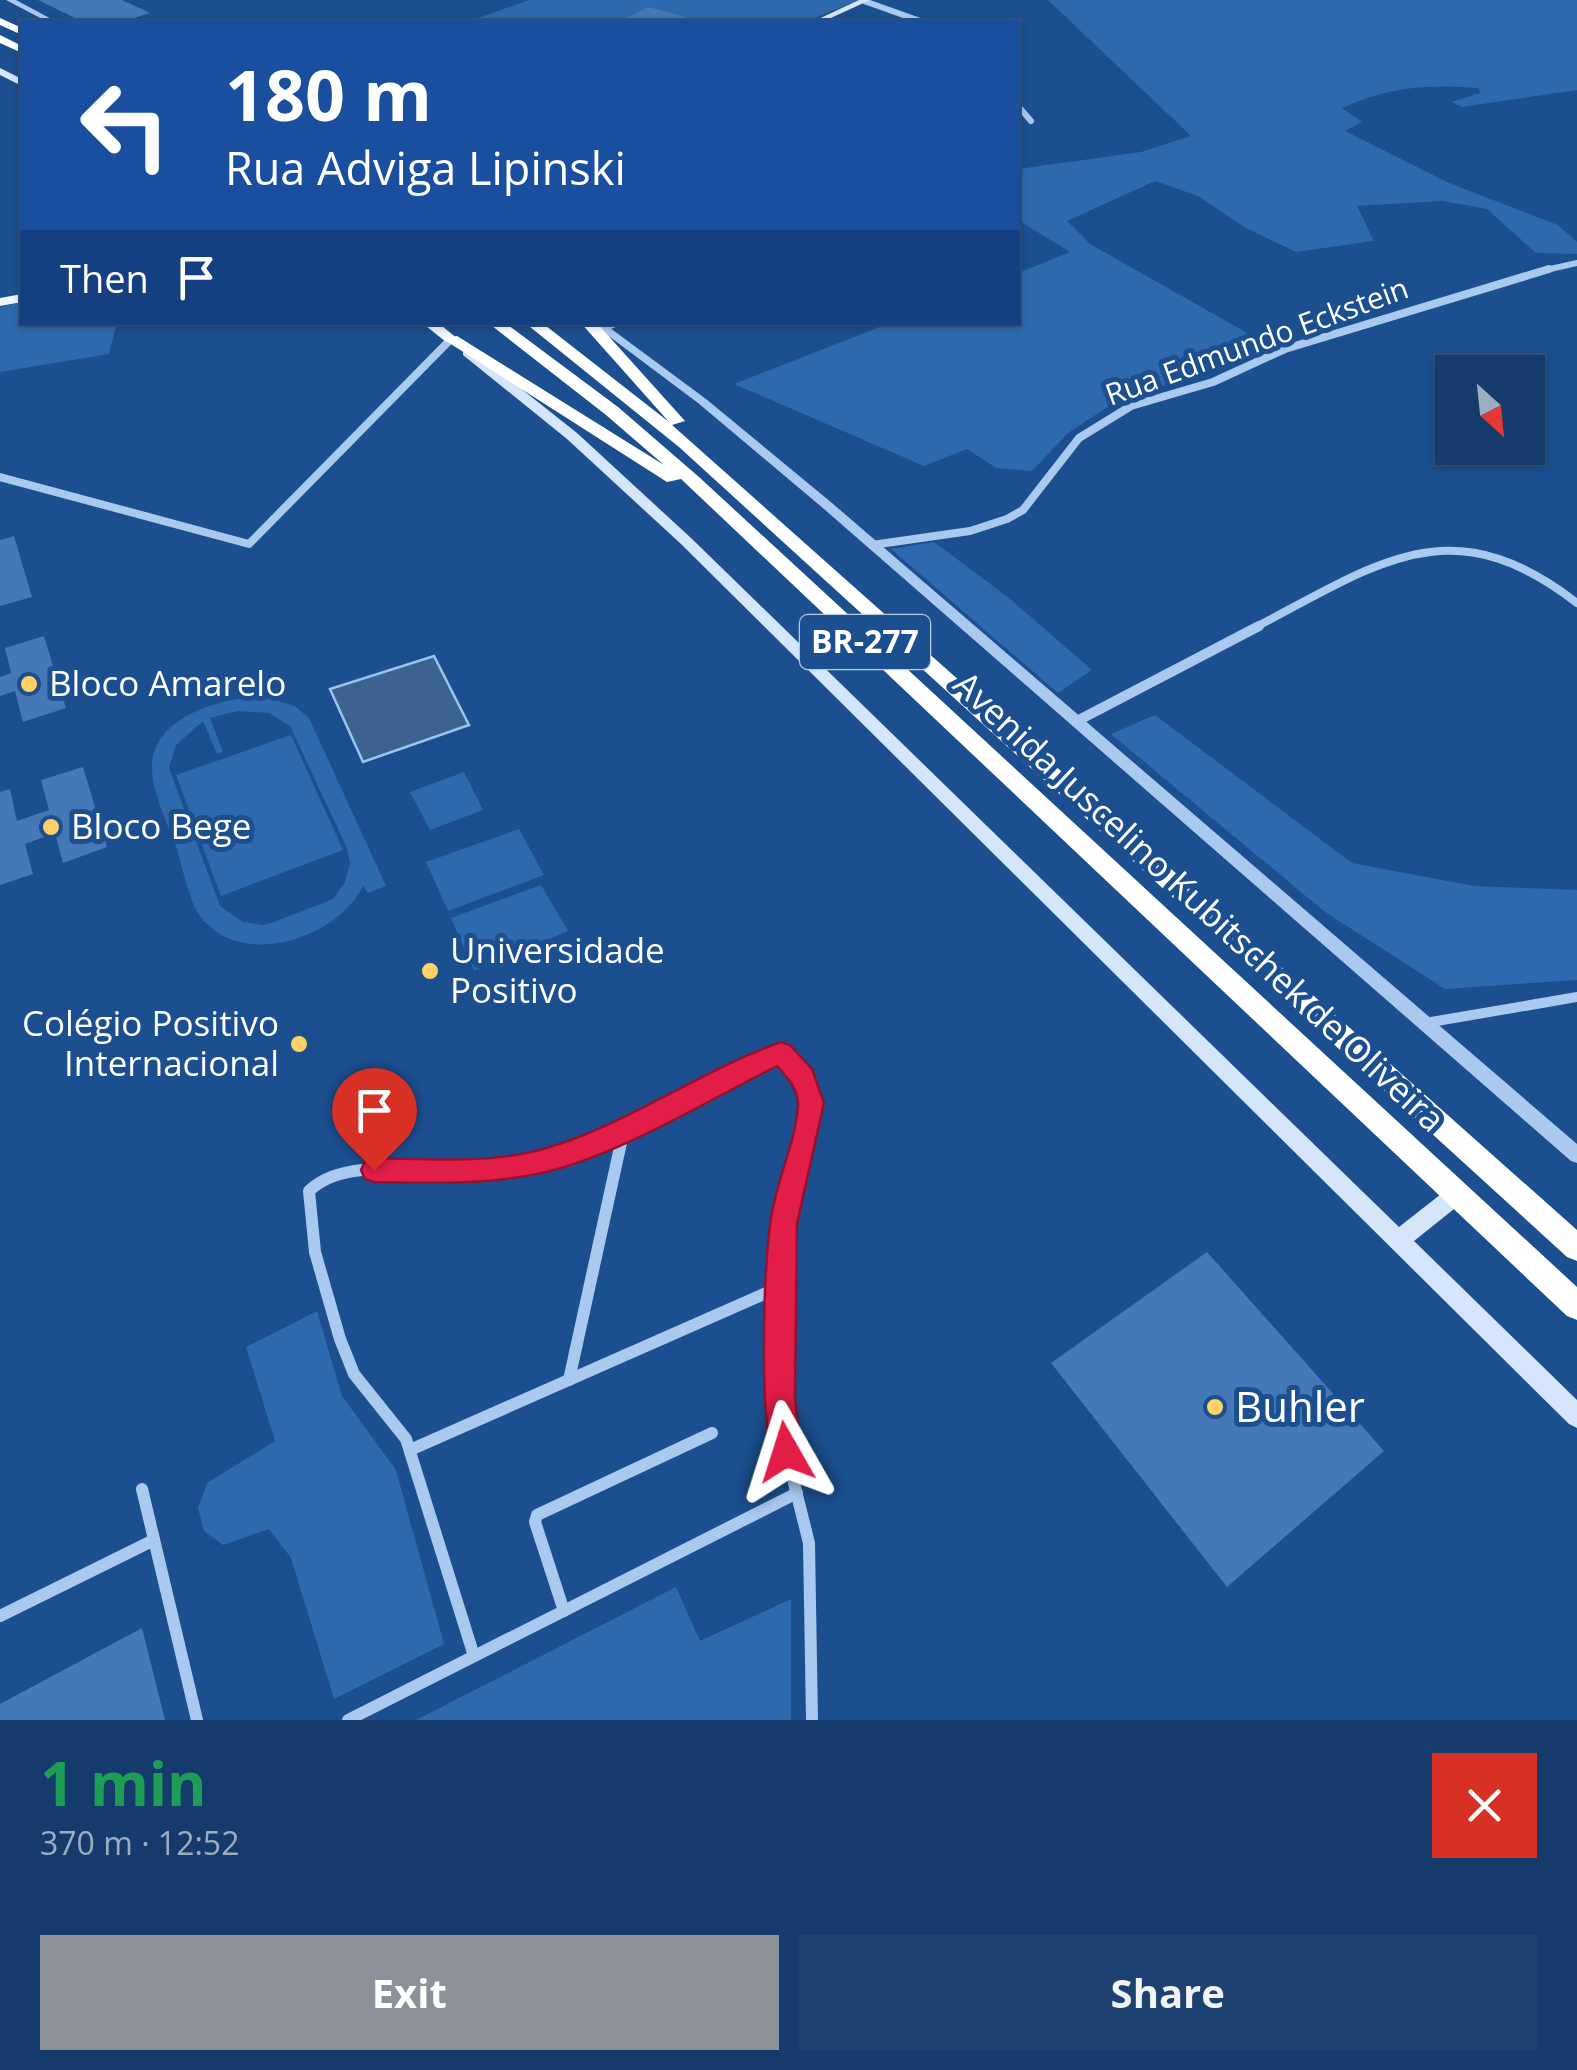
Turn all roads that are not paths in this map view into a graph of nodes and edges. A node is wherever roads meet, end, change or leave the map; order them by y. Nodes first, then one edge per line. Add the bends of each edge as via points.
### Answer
1 (10, 0) edge
2 (864, 0) edge
3 (49, 20) edge
4 (820, 20) edge
5 (917, 20) edge
6 (1020, 108) edge
7 (1020, 122) edge
8 (1577, 263) edge
9 (431, 325) edge
10 (498, 325) edge
11 (535, 325) edge
12 (601, 325) edge
13 (601, 325) edge
14 (451, 339) junction
15 (0, 477) edge
16 (725, 511) junction
17 (872, 545) junction
18 (806, 551) junction
19 (1577, 603) edge
20 (1077, 721) junction
21 (1577, 997) edge
22 (1424, 1023) junction
23 (624, 1129) junction
24 (1577, 1155) edge
25 (1457, 1194) junction
26 (1398, 1240) junction
27 (1577, 1248) edge
28 (782, 1286) junction
29 (1577, 1306) edge
30 (569, 1380) junction
31 (1577, 1416) edge
32 (712, 1433) dead end
33 (410, 1450) junction
34 (142, 1489) dead end
35 (797, 1492) junction
36 (154, 1540) junction
37 (564, 1611) junction
38 (0, 1616) edge
39 (474, 1656) junction
40 (197, 1720) edge
41 (348, 1720) edge
42 (812, 1720) edge

1 - 3 street
2 - 4 main road
2 - 5 street
6 - 7 street via 1031,121
8 - 17 street, Rua Edmundo Eckstein via 1285,349 1213,382 1131,406 1079,438 1012,518
9 - 14 main road
10 - 16 highway, Avenida Juscelino Kubitschek de Oliveira / BR-277 via 612,410
11 - 18 highway, Avenida Juscelino Kubitschek de Oliveira / BR-277 via 650,414
12 - 17 street
13 - 18 highway via 689,434
14 - 15 street via 249,544
14 - 16 highway
14 - 26 main road via 572,436 686,541
16 - 25 highway, Avenida Juscelino Kubitschek de Oliveira / BR-277
17 - 20 street
18 - 27 highway, Avenida Juscelino Kubitschek de Oliveira / BR-277
19 - 20 street via 1503,558 1456,549 1411,552
20 - 22 street
21 - 22 street
22 - 24 street
23 - 28 street via 781,1052 803,1077 812,1103 784,1217
23 - 30 street
23 - 33 street via 520,1166 356,1171 313,1184 305,1214 345,1356 365,1390 402,1428
25 - 26 main road
25 - 29 highway, Avenida Juscelino Kubitschek de Oliveira / BR-277
26 - 31 main road
28 - 30 street
28 - 35 street via 782,1426
30 - 33 street
32 - 37 street via 537,1515
33 - 39 street
34 - 36 street
35 - 37 street
35 - 42 street via 811,1566
36 - 38 street
36 - 40 street
37 - 39 street
39 - 41 street

